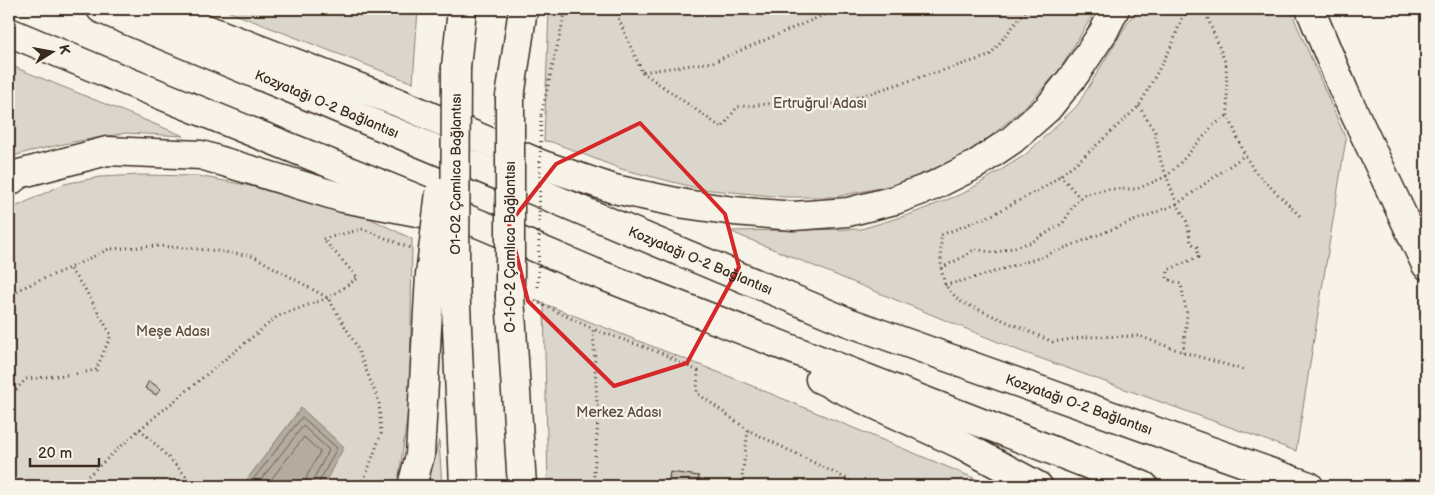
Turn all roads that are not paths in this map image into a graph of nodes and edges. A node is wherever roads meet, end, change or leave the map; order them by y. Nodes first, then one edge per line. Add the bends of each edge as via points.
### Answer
1 (101, 9) edge
2 (154, 9) edge
3 (462, 9) edge
4 (513, 9) edge
5 (523, 9) edge
6 (1115, 9) edge
7 (1310, 9) edge
8 (9, 32) edge
9 (510, 97) junction
10 (9, 182) edge
11 (487, 226) junction
12 (1426, 265) edge
13 (593, 272) junction
14 (442, 278) junction
15 (510, 297) junction
16 (412, 486) edge
17 (464, 486) edge
18 (511, 486) edge
19 (522, 486) edge
20 (1038, 486) edge
21 (1144, 486) edge
22 (1308, 486) edge

1 - 22 highway, Kozyatağı O-2 Bağlantısı via 848,322
2 - 6 highway via 397,102 542,165 596,183 685,204 794,216 848,212 895,200 975,165 1012,140 1048,108 1076,73
3 - 14 highway, bridge
4 - 9 highway, O-1-O-2 Çamlıca Bağlantısı
5 - 9 highway
7 - 12 highway via 1344,92
8 - 11 highway
9 - 15 highway, O-1-O-2 Çamlıca Bağlantısı, bridge
10 - 11 highway via 20,174 107,151 201,155 343,198
11 - 13 highway
13 - 20 highway via 960,444
13 - 21 highway
14 - 16 highway via 420,455
14 - 17 highway
15 - 18 highway, O-1-O-2 Çamlıca Bağlantısı
15 - 19 highway

